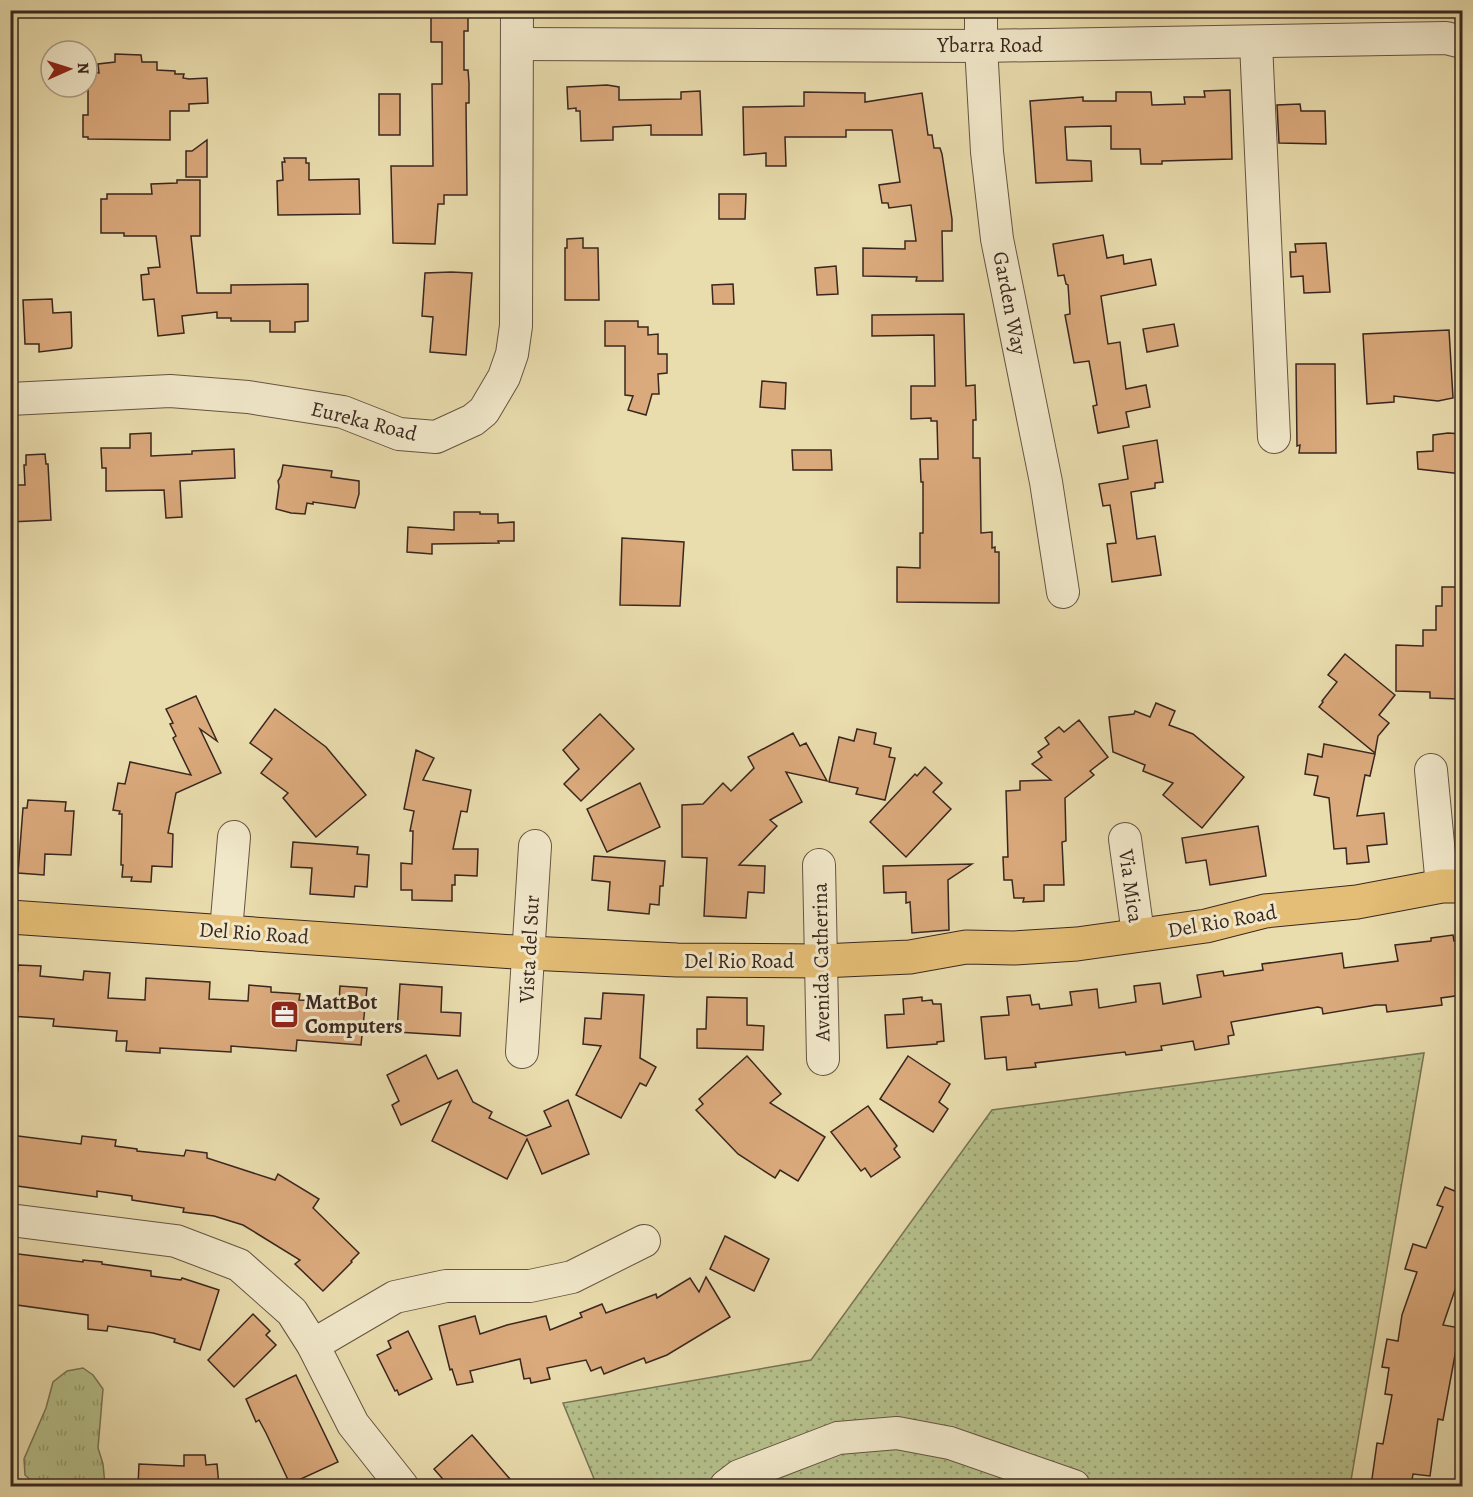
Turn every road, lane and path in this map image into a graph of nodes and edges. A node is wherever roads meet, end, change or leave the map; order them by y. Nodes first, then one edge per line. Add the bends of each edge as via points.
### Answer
1 (517, 10) edge
2 (981, 10) edge
3 (1462, 42) edge
4 (1256, 43) junction
5 (517, 44) junction
6 (981, 46) junction
7 (10, 399) edge
8 (1274, 437) dead end
9 (1064, 592) dead end
10 (1431, 770) dead end
11 (234, 837) dead end
12 (1125, 839) dead end
13 (535, 846) dead end
14 (819, 865) dead end
15 (1452, 886) edge
16 (10, 918) edge
17 (226, 931) junction
18 (1138, 934) junction
19 (530, 953) junction
20 (821, 962) junction
21 (522, 1052) dead end
22 (823, 1059) dead end
23 (10, 1221) edge
24 (644, 1241) dead end
25 (313, 1345) junction
26 (402, 1486) edge
27 (726, 1486) edge
28 (1074, 1486) edge

1 - 5 street, Eureka Road
2 - 6 street, Garden Way
3 - 4 street, Ybarra Road via 1446,39
4 - 6 street, Ybarra Road
4 - 8 street
5 - 6 street, Ybarra Road
5 - 7 street, Eureka Road via 516,326 504,377 484,411 473,420 436,437 399,434 343,412 248,396 170,391
6 - 9 street, Garden Way via 997,239
10 - 15 street
11 - 17 street
12 - 18 street, Via Mica
13 - 19 street, Vista del Sur
14 - 20 street, Avenida Catherina
15 - 18 main road, Del Rio Road via 1357,902 1265,911 1206,926
16 - 17 main road, Del Rio Road
17 - 19 main road, Del Rio Road
18 - 20 main road, Del Rio Road via 1077,944 966,947 910,957
19 - 20 main road, Del Rio Road
19 - 21 street, Vista del Sur
20 - 22 street, Avenida Catherina
23 - 25 street via 176,1241 239,1265 292,1312
24 - 25 street via 572,1277 530,1286 446,1286 395,1298
25 - 26 street via 353,1424
27 - 28 street via 739,1476 837,1438 897,1433 950,1443

